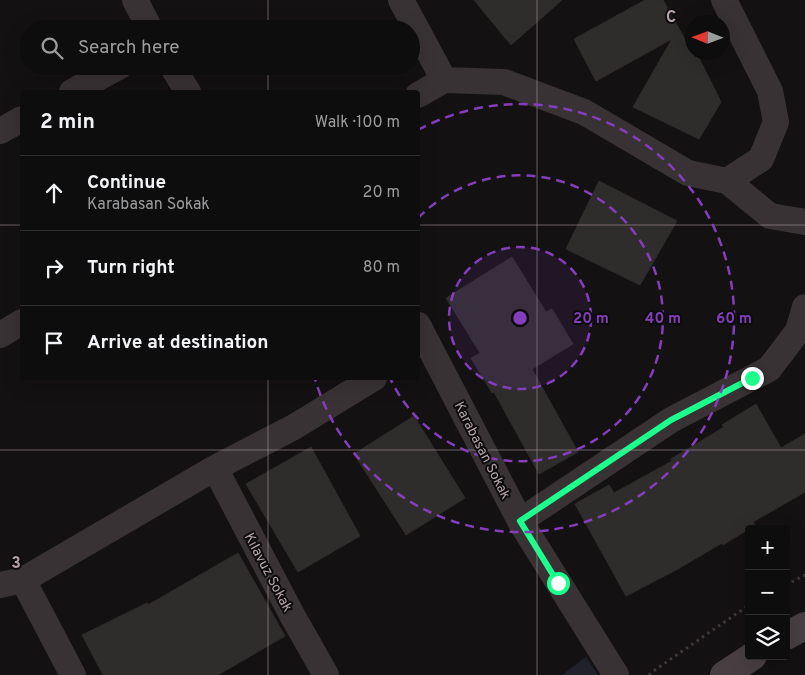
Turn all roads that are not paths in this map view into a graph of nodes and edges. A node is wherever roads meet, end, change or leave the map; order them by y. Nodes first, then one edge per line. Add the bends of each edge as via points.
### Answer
1 (134, 0) edge
2 (401, 0) edge
3 (724, 0) edge
4 (145, 20) edge
5 (412, 20) edge
6 (420, 35) edge
7 (103, 75) edge
8 (178, 75) edge
9 (444, 80) junction
10 (76, 90) edge
11 (187, 90) edge
12 (420, 94) edge
13 (20, 120) edge
14 (0, 132) edge
15 (727, 182) junction
16 (805, 222) edge
17 (805, 306) edge
18 (20, 323) edge
19 (0, 335) edge
20 (421, 340) edge
21 (371, 380) edge
22 (215, 468) junction
23 (520, 521) junction
24 (11, 582) edge
25 (805, 626) edge
26 (790, 634) edge
27 (747, 660) edge
28 (73, 675) edge
29 (326, 675) edge
30 (616, 675) edge
31 (724, 675) edge

1 - 4 street
2 - 5 street
3 - 15 street via 770,91 776,122 761,158
6 - 9 street
7 - 10 street
8 - 11 street
9 - 12 street
9 - 15 street via 504,82 584,112 688,173
13 - 14 street
15 - 16 street via 770,216
17 - 23 street via 798,331 769,369 671,420
18 - 19 street
20 - 23 street, Karabasan Sokak
21 - 22 street via 294,427
22 - 24 street
22 - 29 street, Kılavuz Sokak
23 - 30 street, Karabasan Sokak
24 - 28 street
25 - 26 main road
27 - 31 main road

